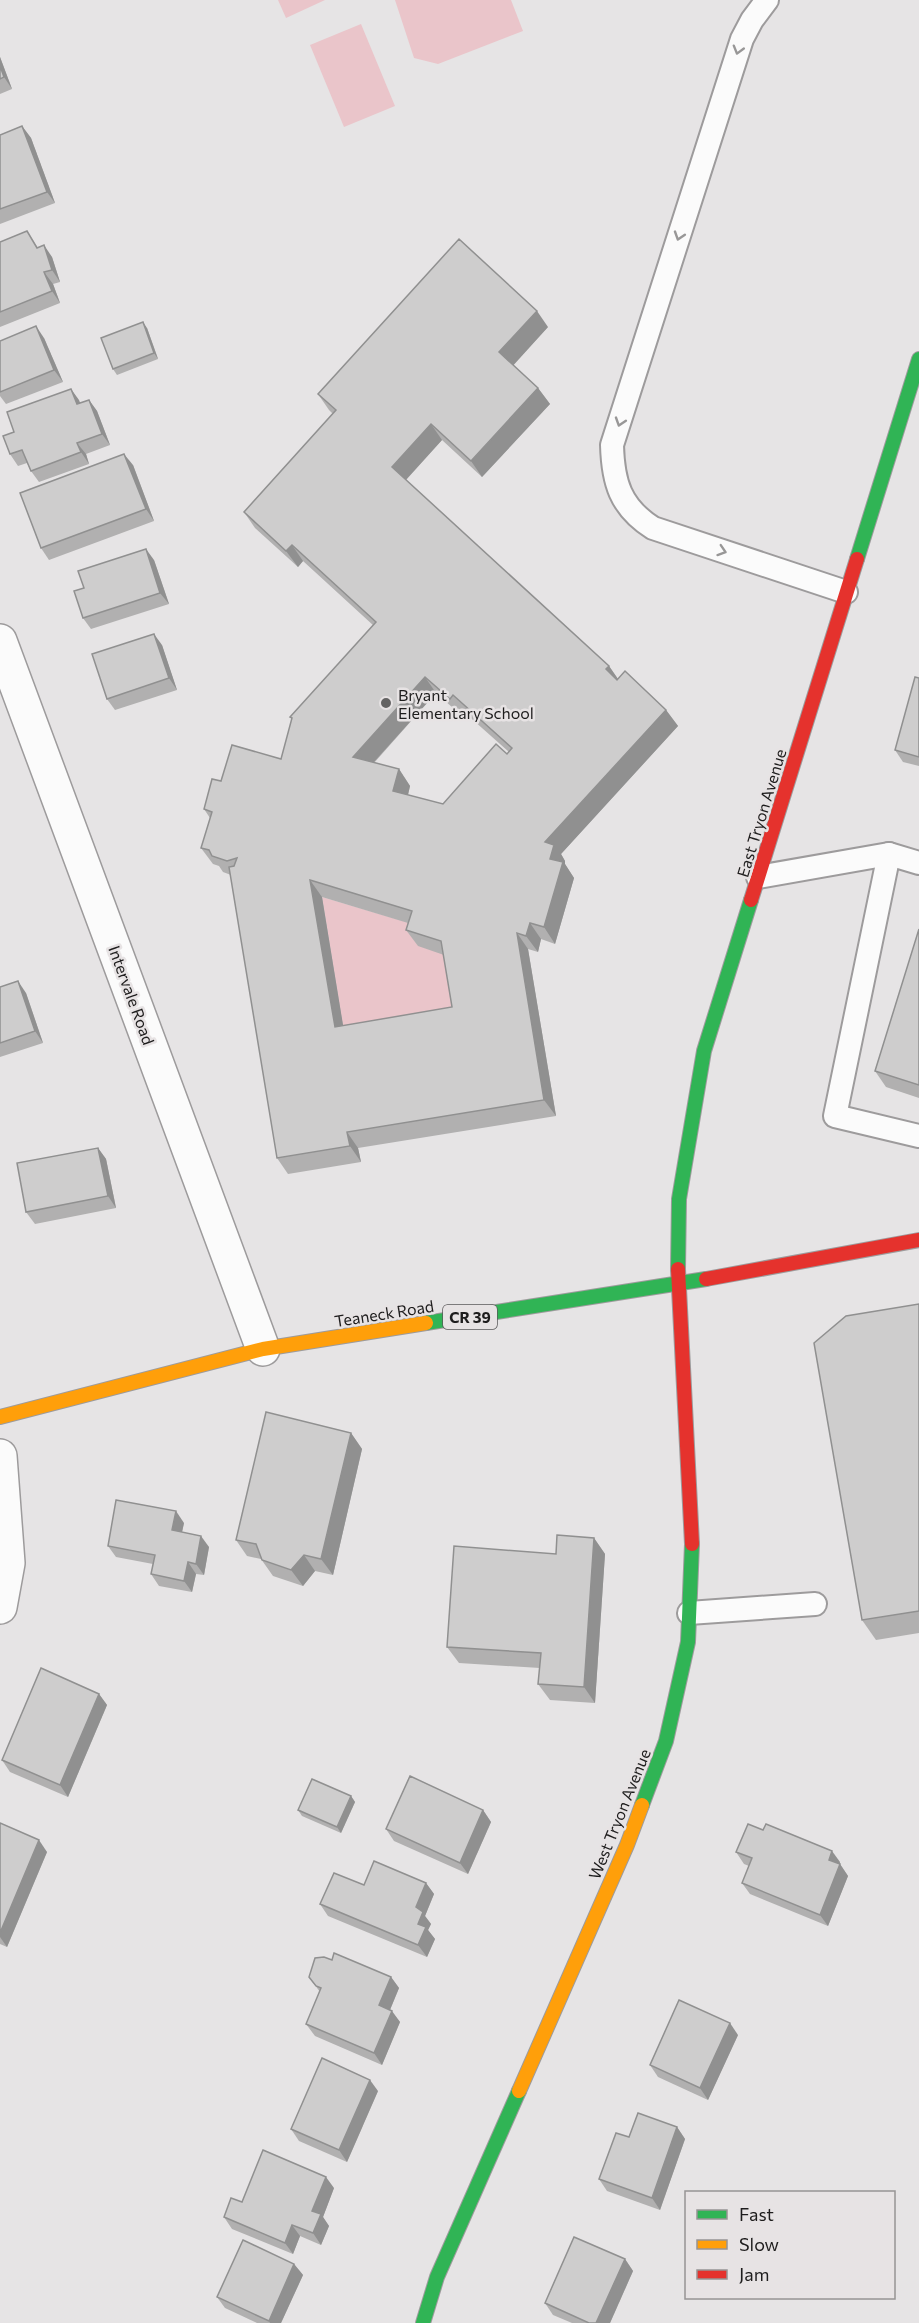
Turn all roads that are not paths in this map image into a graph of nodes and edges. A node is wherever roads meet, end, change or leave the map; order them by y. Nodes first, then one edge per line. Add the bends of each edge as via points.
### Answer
1 (767, 0) edge
2 (919, 359) edge
3 (846, 592) junction
4 (0, 641) edge
5 (889, 854) junction
6 (919, 863) edge
7 (758, 877) junction
8 (919, 1136) edge
9 (919, 1240) edge
10 (678, 1284) junction
11 (263, 1349) junction
12 (0, 1417) edge
13 (0, 1456) edge
14 (815, 1604) dead end
15 (0, 1607) edge
16 (689, 1613) junction
17 (423, 2323) edge

1 -> 3 lane via 742,39 612,446 615,481 629,508 653,528
2 - 3 street, East Tryon Avenue
3 - 7 street, East Tryon Avenue
4 - 11 street, Intervale Road
5 - 6 lane
5 - 7 lane
5 - 8 lane via 835,1116
7 - 10 street, East Tryon Avenue via 704,1051 679,1199
9 - 10 street, Teaneck Road / CR 39
10 - 11 street, Teaneck Road / CR 39
10 - 16 street, West Tryon Avenue via 693,1531
11 - 12 street, Teaneck Road / CR 39
13 - 15 street via 8,1563
14 - 16 lane
16 - 17 street, West Tryon Avenue via 688,1642 666,1741 627,1845 437,2277

